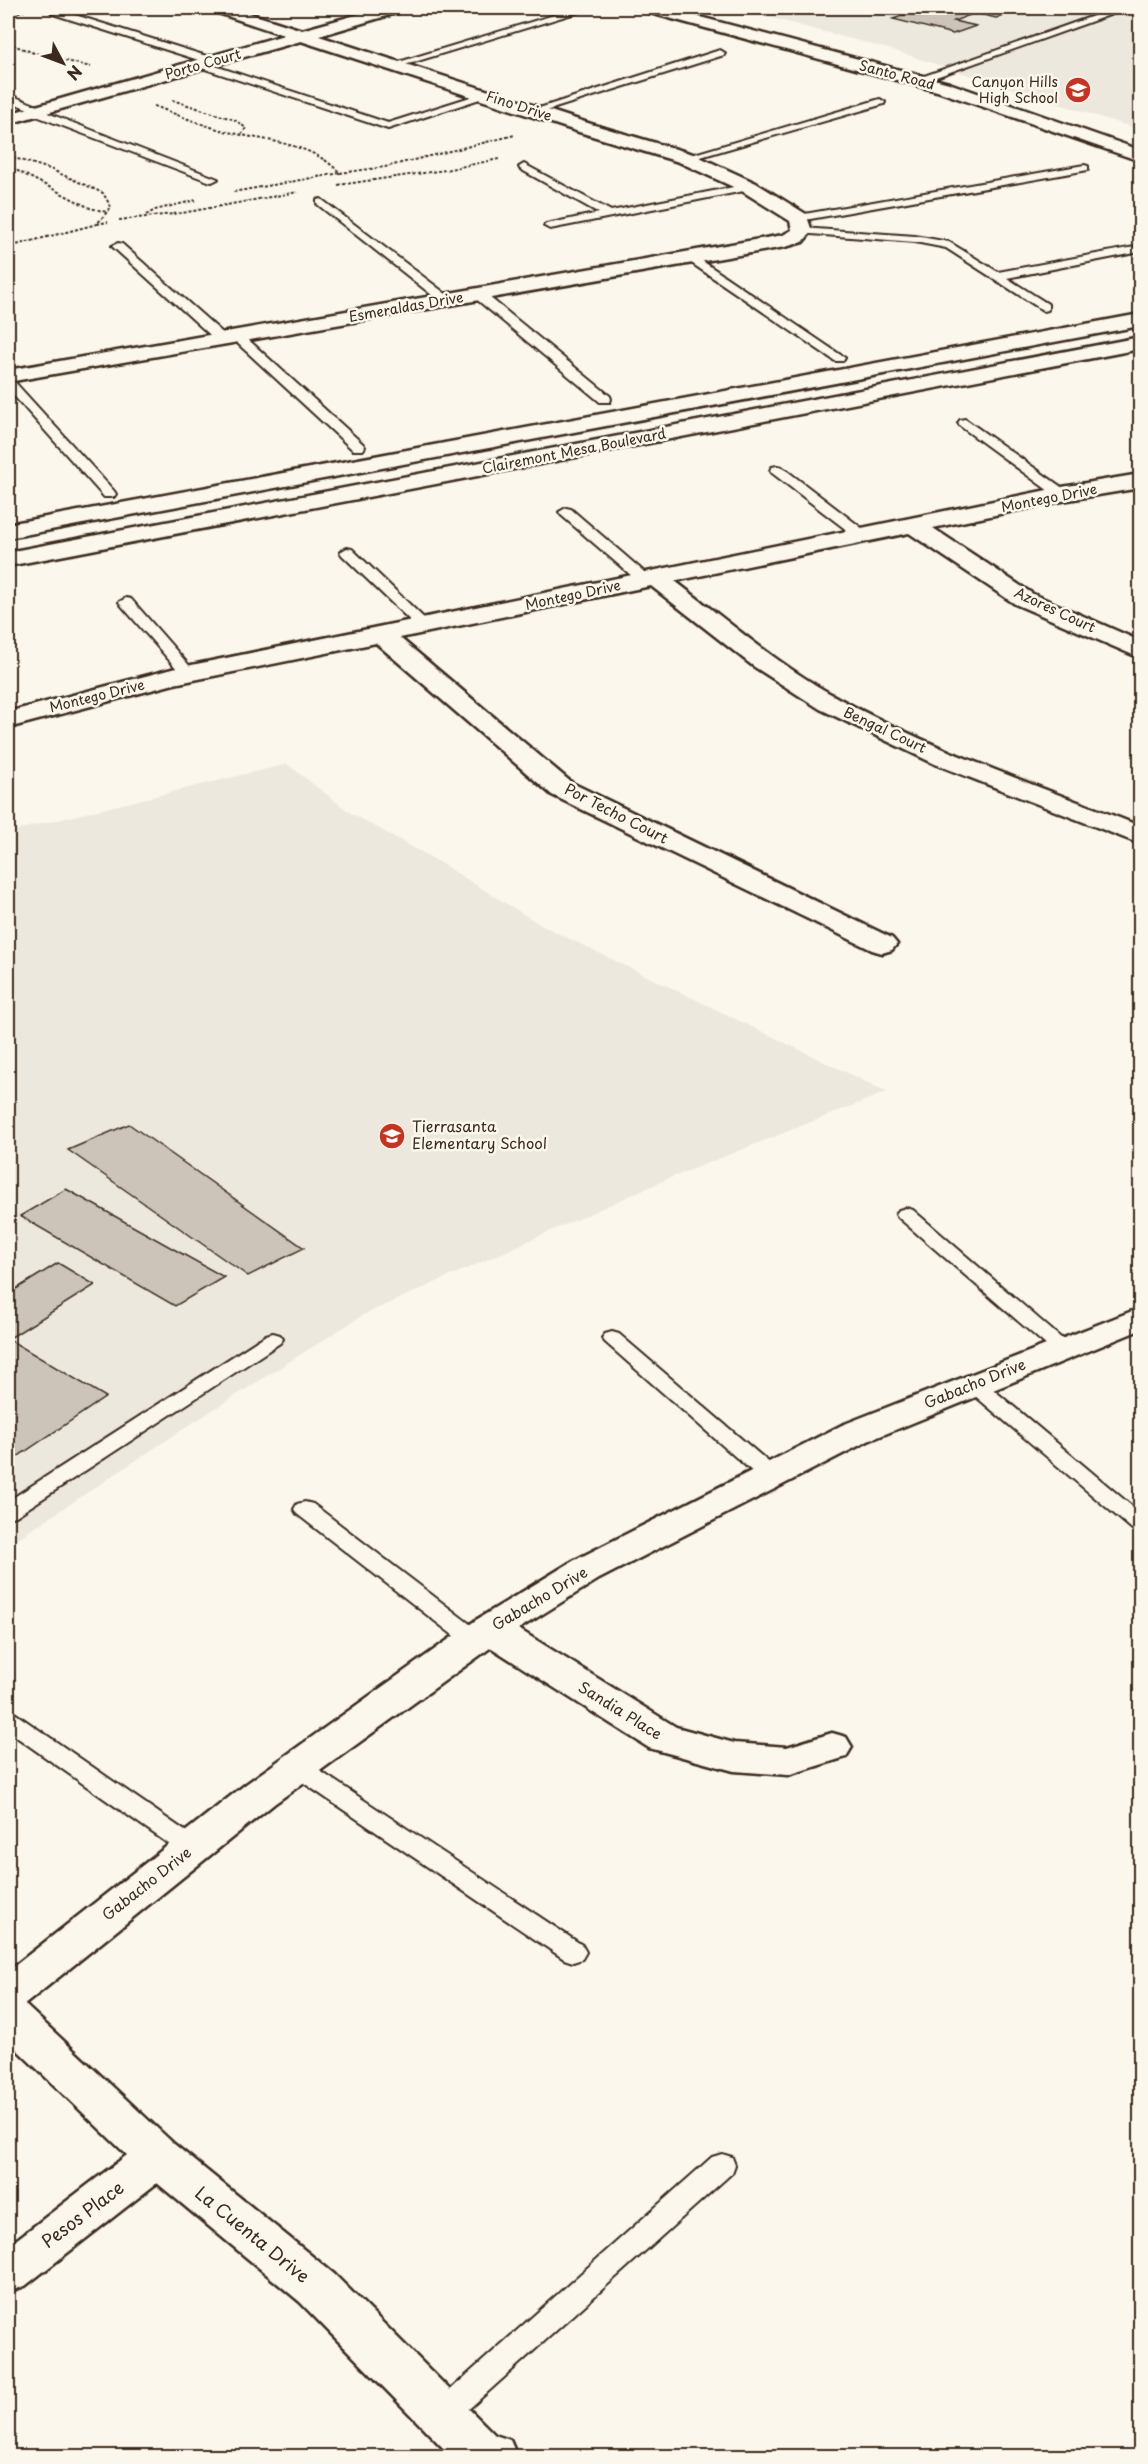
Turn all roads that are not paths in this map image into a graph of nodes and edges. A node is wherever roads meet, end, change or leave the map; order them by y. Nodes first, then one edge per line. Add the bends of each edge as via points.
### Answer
1 (218, 8) edge
2 (398, 8) edge
3 (649, 8) edge
4 (702, 8) edge
5 (1124, 8) edge
6 (577, 11) dead end
7 (56, 12) dead end
8 (306, 35) junction
9 (720, 53) dead end
10 (206, 62) junction
11 (394, 65) junction
12 (941, 72) junction
13 (918, 80) junction
14 (487, 95) junction
15 (8, 98) edge
16 (880, 102) dead end
17 (1052, 107) dead end
18 (535, 111) junction
19 (38, 112) junction
20 (8, 119) edge
21 (1140, 156) edge
22 (686, 158) junction
23 (524, 167) dead end
24 (1084, 168) dead end
25 (212, 179) dead end
26 (749, 187) junction
27 (321, 202) dead end
28 (609, 214) junction
29 (801, 224) junction
30 (550, 226) dead end
31 (118, 246) dead end
32 (1140, 249) edge
33 (691, 258) junction
34 (996, 276) junction
35 (479, 295) junction
36 (446, 300) junction
37 (1044, 308) dead end
38 (1140, 320) edge
39 (230, 338) junction
40 (1140, 343) edge
41 (839, 358) dead end
42 (8, 376) edge
43 (8, 382) edge
44 (605, 399) dead end
45 (965, 423) dead end
46 (358, 447) dead end
47 (777, 470) dead end
48 (1140, 481) edge
49 (109, 494) dead end
50 (1062, 494) junction
51 (566, 512) dead end
52 (913, 525) junction
53 (8, 531) edge
54 (862, 535) junction
55 (347, 552) dead end
56 (8, 559) edge
57 (651, 579) junction
58 (126, 602) dead end
59 (424, 626) junction
60 (382, 635) junction
61 (1140, 650) edge
62 (189, 674) junction
63 (8, 720) edge
64 (1140, 836) edge
65 (882, 944) dead end
66 (906, 1214) dead end
67 (1140, 1318) edge
68 (612, 1338) dead end
69 (273, 1339) dead end
70 (1062, 1349) junction
71 (975, 1385) junction
72 (771, 1476) junction
73 (305, 1509) dead end
74 (8, 1511) edge
75 (1140, 1524) edge
76 (483, 1635) junction
77 (8, 1720) edge
78 (832, 1746) dead end
79 (297, 1767) junction
80 (192, 1848) junction
81 (573, 1952) dead end
82 (8, 1995) edge
83 (8, 2015) edge
84 (158, 2157) junction
85 (722, 2165) dead end
86 (8, 2272) edge
87 (442, 2415) junction
88 (492, 2457) edge

1 - 8 street, Fino Drive
2 - 8 street, Porto Court
3 - 13 street, Santo Road
4 - 12 street, Santo Road
5 - 12 lane
6 - 11 lane
7 - 10 lane
8 - 10 street, Porto Court
8 - 11 street, Fino Drive
9 - 18 lane
10 - 14 lane via 388,126
10 - 19 street, Porto Court via 139,90 118,88
11 - 14 street, Fino Drive
12 - 13 lane
12 - 17 street, Santo Road
13 - 21 street, Santo Road
14 - 18 street, Fino Drive
15 - 19 lane
16 - 22 lane
18 - 22 street, Fino Drive
19 - 20 street, Porto Court
19 - 25 lane
22 - 26 street, Fino Drive
23 - 28 lane
24 - 29 lane
26 - 28 lane
26 - 29 street, Fino Drive
27 - 36 lane
28 - 30 lane
29 - 33 street, Esmeraldas Drive via 795,238
29 - 34 lane via 933,241 948,245
31 - 39 lane
32 - 34 lane
33 - 35 street, Esmeraldas Drive
33 - 41 lane
34 - 37 lane
35 - 36 street, Esmeraldas Drive
35 - 44 lane
36 - 39 street, Esmeraldas Drive
38 - 53 street, Clairemont Mesa Boulevard
39 - 42 street, Esmeraldas Drive
39 - 46 lane
40 - 56 street, Clairemont Mesa Boulevard
43 - 49 lane
45 - 50 lane
47 - 54 lane
48 - 50 street, Montego Drive
50 - 52 street, Montego Drive
51 - 57 lane
52 - 54 street, Montego Drive
52 - 61 street, Azores Court via 1024,599
54 - 57 street, Montego Drive
55 - 59 lane
57 - 59 street, Montego Drive
57 - 64 street, Bengal Court via 828,703 926,750
58 - 62 lane
59 - 60 street, Montego Drive
60 - 62 street, Montego Drive
60 - 65 street, Por Techo Court via 562,789
62 - 63 street, Montego Drive
66 - 70 lane
67 - 70 street, Gabacho Drive
68 - 72 lane
69 - 74 lane
70 - 71 street, Gabacho Drive
71 - 72 street, Gabacho Drive via 855,1433
71 - 75 lane
72 - 76 street, Gabacho Drive via 586,1570
73 - 76 lane
76 - 78 street, Sandia Place via 663,1738 734,1757 788,1761
76 - 79 street, Gabacho Drive
77 - 80 lane
79 - 80 street, Gabacho Drive
79 - 81 lane
80 - 82 street, Gabacho Drive
83 - 84 street, La Cuenta Drive
84 - 86 street, Pesos Place
84 - 87 street, La Cuenta Drive via 317,2288
85 - 87 lane
87 - 88 street, La Cuenta Drive via 480,2452

